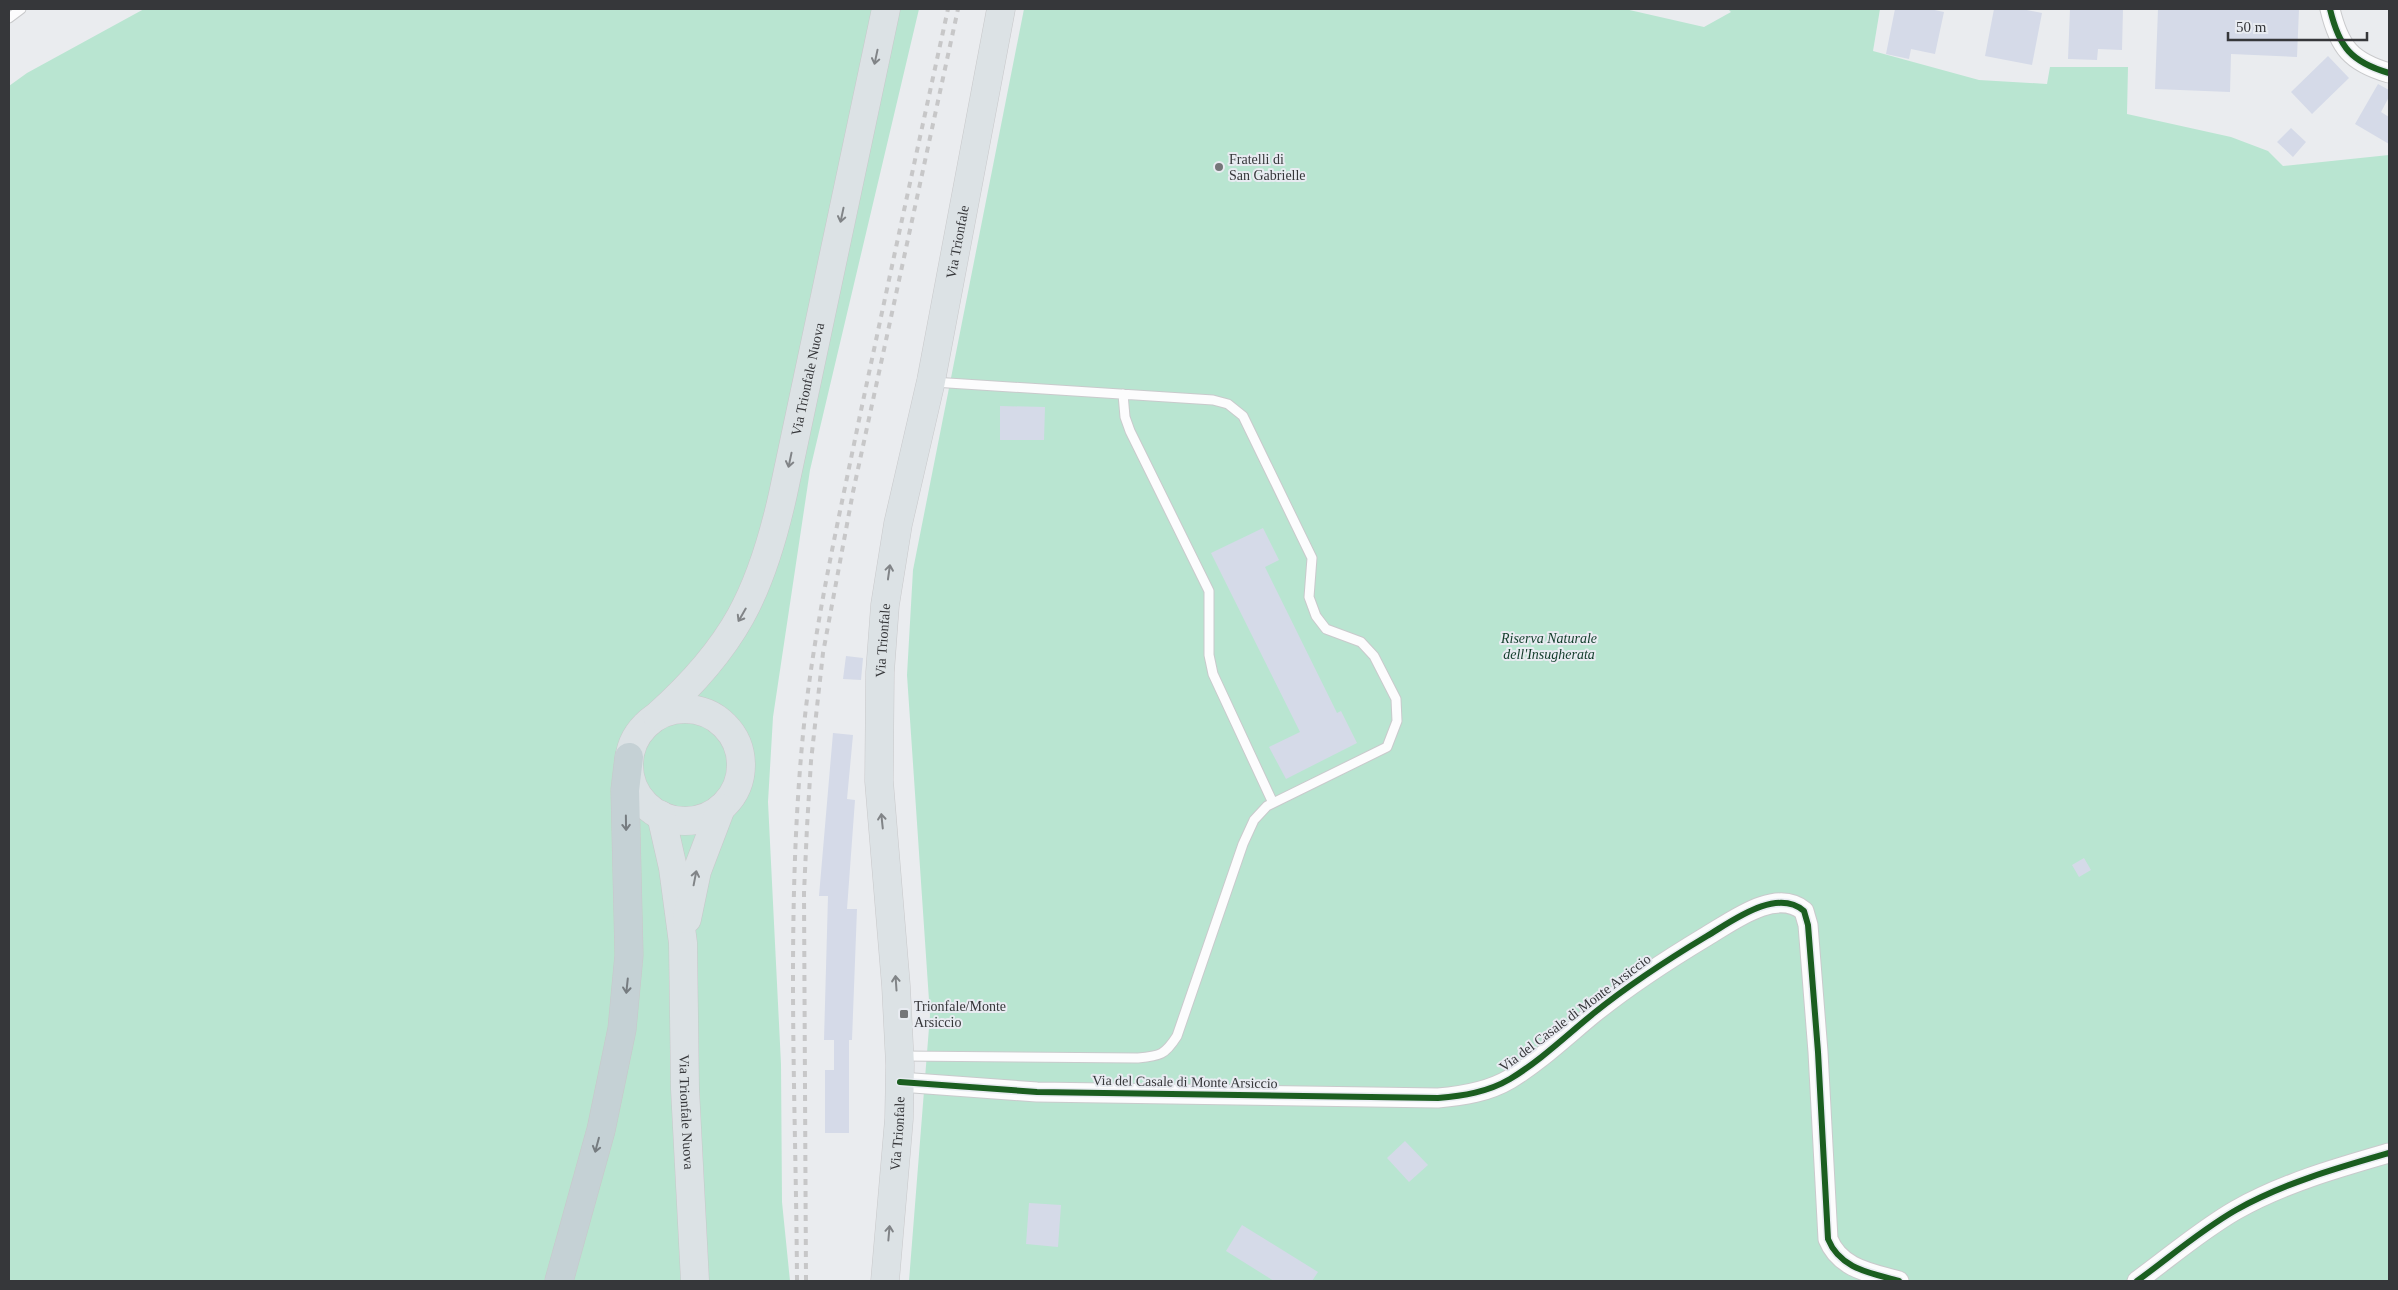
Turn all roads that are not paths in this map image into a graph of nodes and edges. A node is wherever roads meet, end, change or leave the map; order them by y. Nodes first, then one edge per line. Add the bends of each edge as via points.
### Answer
1 (21, 9) edge
2 (886, 9) edge
3 (1001, 9) edge
4 (2330, 9) edge
5 (9, 18) edge
6 (2389, 73) edge
7 (931, 382) junction
8 (1123, 394) junction
9 (657, 716) junction
10 (629, 757) junction
11 (1273, 803) junction
12 (721, 808) junction
13 (661, 815) junction
14 (683, 943) junction
15 (900, 1056) junction
16 (900, 1082) junction
17 (2389, 1153) edge
18 (558, 1281) edge
19 (695, 1281) edge
20 (885, 1281) edge
21 (1899, 1281) edge
22 (2137, 1281) edge

1 - 5 lane
2 -> 9 main road, Via Trionfale Nuova via 785,484 766,558 734,630 694,681
3 - 7 main road, Via Trionfale
4 - 6 street via 2337,35 2346,49 2358,62
7 - 8 lane
15 -> 7 main road, Via Trionfale via 879,782 880,672 893,547
8 - 11 lane via 1130,431 1209,591 1209,655 1213,674
8 - 11 lane via 1213,400 1228,404 1243,416 1312,558 1309,596 1316,616 1326,629 1361,642 1374,656 1396,699 1397,721 1386,747
9 - 10 main road via 634,741
9 - 12 main road via 673,710 697,711 714,717 730,731 740,757 741,772 734,792
10 - 13 main road via 630,775 636,792 646,805
10 -> 18 highway via 625,790 629,955 622,1029 601,1130
11 - 15 lane via 1254,820 1243,844 1189,1004 1168,1050 1156,1056 1138,1058
12 - 13 main road via 694,820
14 -> 12 main road, Via Trionfale Nuova via 696,871
13 - 14 main road, Via Trionfale Nuova via 673,868
14 - 19 main road, Via Trionfale Nuova via 685,1088
15 - 16 main road, Via Trionfale
20 -> 16 main road, Via Trionfale
16 - 21 street, Via del Casale di Monte Arsiccio via 1062,1092 1432,1098 1468,1095 1514,1076 1637,980 1694,944 1754,909 1786,904 1804,911 1808,925 1828,1239 1834,1252 1847,1264
17 - 22 street via 2295,1182 2252,1201

